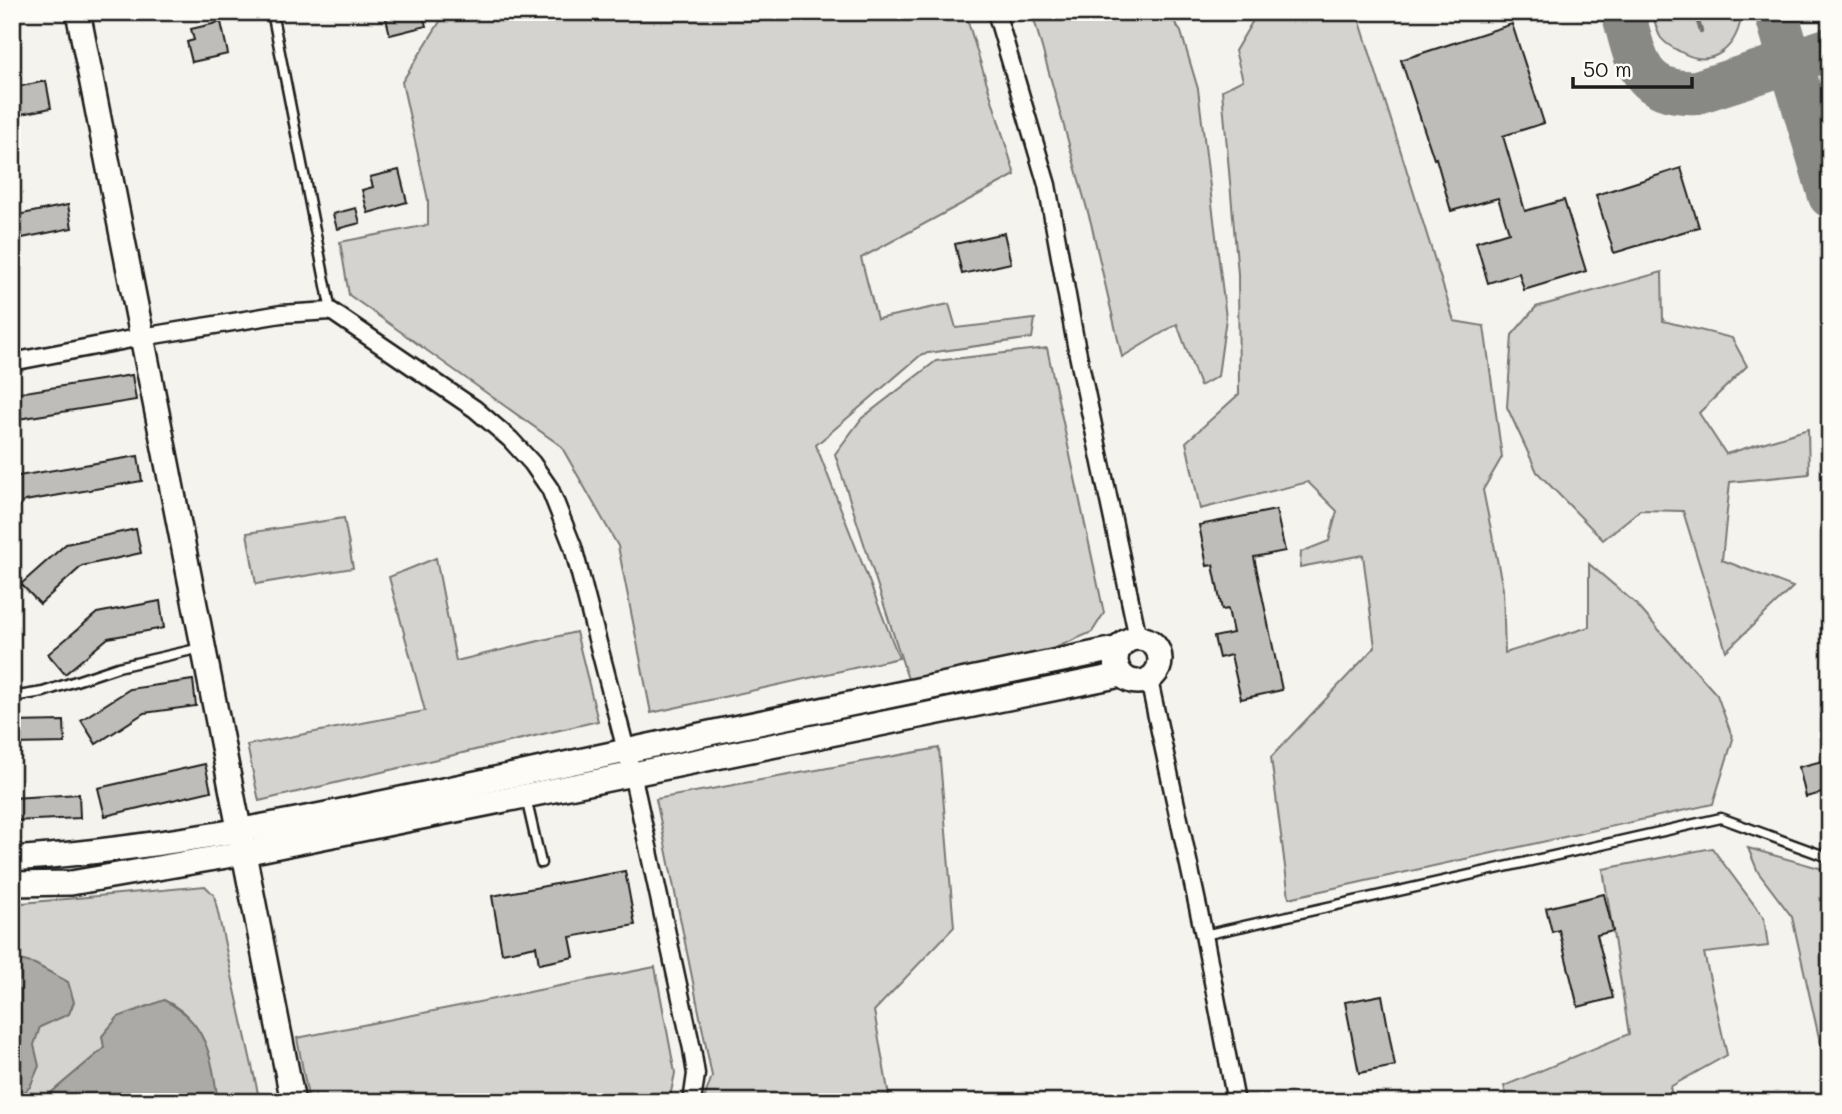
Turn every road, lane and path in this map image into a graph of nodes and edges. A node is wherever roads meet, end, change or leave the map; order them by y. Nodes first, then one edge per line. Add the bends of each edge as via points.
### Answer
1 (78, 12) edge
2 (272, 12) edge
3 (996, 12) edge
4 (331, 311) junction
5 (142, 337) junction
6 (12, 362) edge
7 (1129, 643) junction
8 (204, 648) junction
9 (1121, 675) junction
10 (1149, 680) junction
11 (12, 697) edge
12 (629, 762) junction
13 (525, 795) junction
14 (242, 841) junction
15 (1830, 858) edge
16 (12, 859) edge
17 (541, 863) dead end
18 (12, 884) edge
19 (1204, 935) junction
20 (293, 1102) edge
21 (692, 1102) edge
22 (1236, 1102) edge

1 - 5 street
2 - 4 lane
3 - 7 street via 1047,185
4 - 5 street via 281,314
4 - 12 street via 475,408 533,463 550,489 573,547
5 - 6 street
5 - 8 street
7 - 9 street via 1116,662
7 - 10 street via 1151,642 1160,654 1159,669
7 - 12 street
8 - 11 lane
8 - 14 street
9 - 10 street via 1134,682
9 - 12 street
10 - 19 street
12 - 13 street
12 - 14 street
12 - 21 street via 692,1049 696,1073
13 - 14 street
13 - 17 lane
14 - 16 street
14 - 18 street via 72,883
14 - 20 street
15 - 19 lane via 1721,818
19 - 22 street

